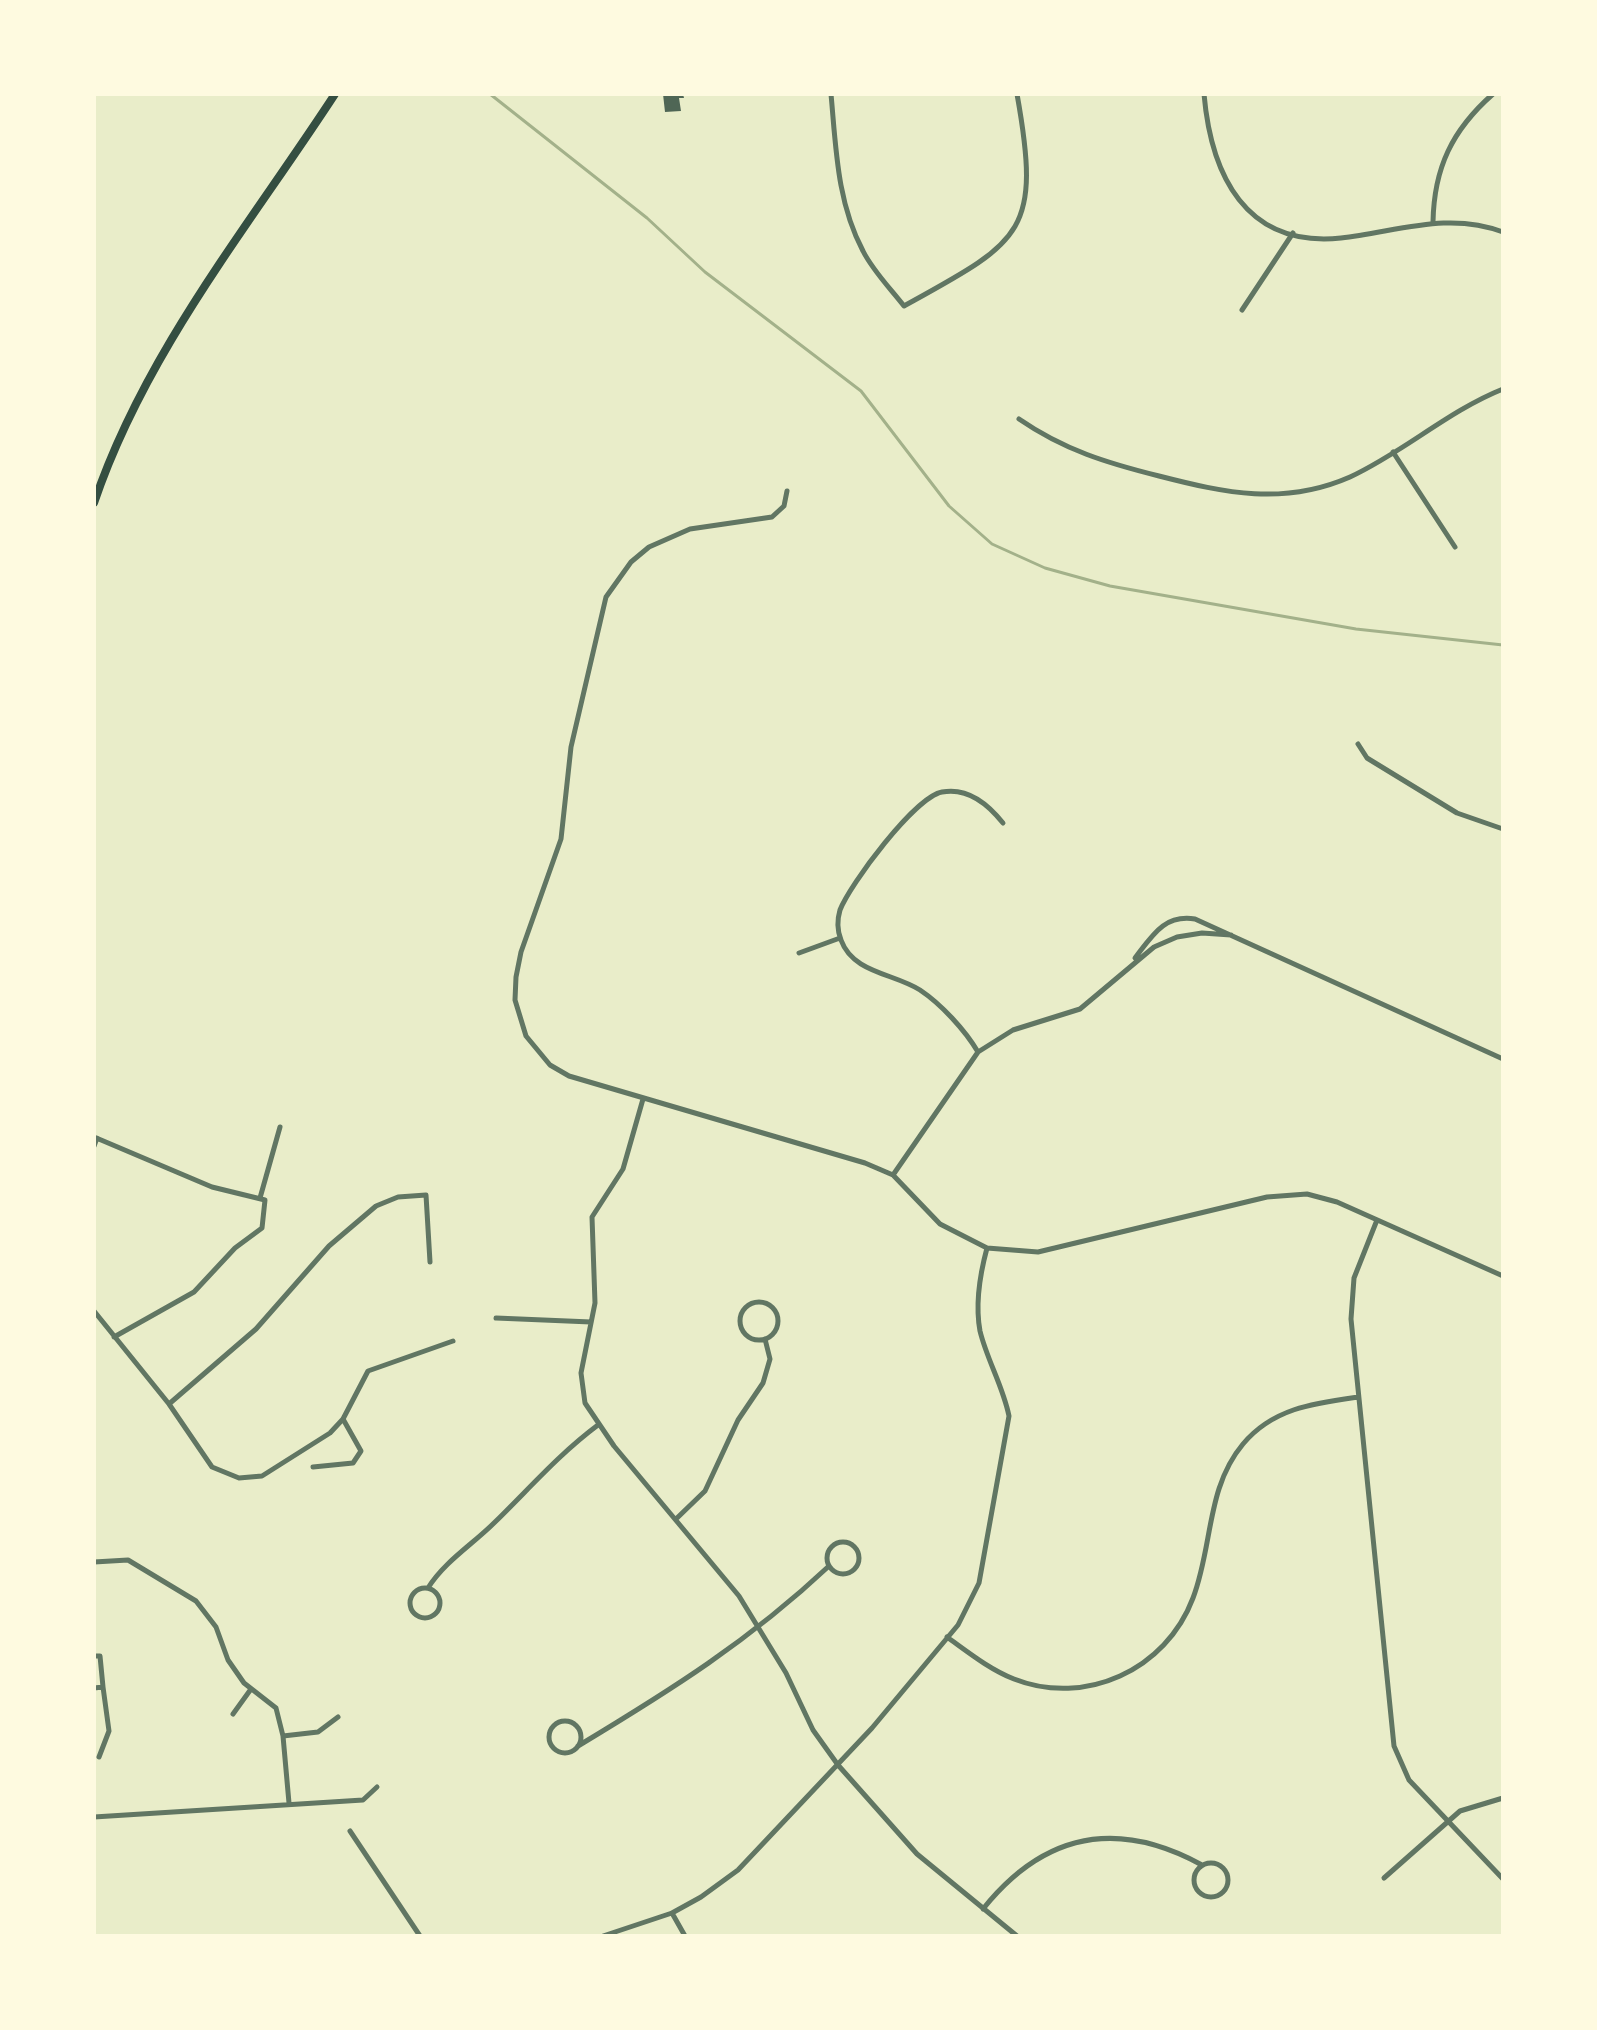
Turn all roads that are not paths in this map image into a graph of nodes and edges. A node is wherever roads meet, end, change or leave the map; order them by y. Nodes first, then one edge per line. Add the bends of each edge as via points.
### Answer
1 (335, 94) edge
2 (831, 94) edge
3 (1017, 94) edge
4 (1204, 94) edge
5 (1493, 94) edge
6 (1433, 222) junction
7 (1503, 232) edge
8 (1293, 233) junction
9 (1242, 310) dead end
10 (1503, 389) edge
11 (1019, 419) dead end
12 (1393, 452) junction
13 (787, 491) dead end
14 (94, 503) edge
15 (1455, 547) dead end
16 (1358, 744) dead end
17 (1003, 823) dead end
18 (1503, 829) edge
19 (1231, 935) junction
20 (840, 938) junction
21 (799, 953) dead end
22 (1129, 965) junction
23 (978, 1052) junction
24 (1503, 1059) edge
25 (643, 1099) junction
26 (280, 1127) dead end
27 (95, 1138) edge
28 (94, 1146) edge
29 (893, 1175) junction
30 (260, 1198) junction
31 (1377, 1220) junction
32 (987, 1248) junction
33 (430, 1262) dead end
34 (1503, 1276) edge
35 (94, 1311) edge
36 (496, 1318) dead end
37 (591, 1322) junction
38 (114, 1337) junction
39 (765, 1339) junction
40 (453, 1341) dead end
41 (1358, 1397) junction
42 (169, 1404) junction
43 (343, 1419) junction
44 (598, 1425) junction
45 (313, 1467) dead end
46 (676, 1519) junction
47 (94, 1562) edge
48 (829, 1566) junction
49 (428, 1588) junction
50 (759, 1629) junction
51 (947, 1637) junction
52 (94, 1656) edge
53 (103, 1687) junction
54 (94, 1688) edge
55 (251, 1689) junction
56 (233, 1714) dead end
57 (338, 1717) dead end
58 (283, 1736) junction
59 (578, 1746) junction
60 (99, 1757) dead end
61 (838, 1765) junction
62 (377, 1787) dead end
63 (1503, 1798) edge
64 (289, 1803) junction
65 (94, 1817) edge
66 (1448, 1820) junction
67 (350, 1831) dead end
68 (1202, 1865) junction
69 (1384, 1878) dead end
70 (1503, 1879) edge
71 (983, 1909) junction
72 (672, 1913) junction
73 (420, 1936) edge
74 (603, 1936) edge
75 (685, 1936) edge
76 (1017, 1936) edge

1 - 14 main road via 169,344 120,436
2 - 3 street via 842,196 864,254 904,306 979,265 1009,236 1029,183
4 - 8 street via 1212,153 1233,195 1271,224
5 - 6 street via 1449,144 1433,195
6 - 7 street via 1459,221
6 - 8 street via 1338,238
8 - 9 street
10 - 12 street via 1450,414
11 - 12 street via 1090,458 1247,496 1319,488
12 - 15 street
13 - 25 street via 784,506 772,517 690,529 649,547 617,578 599,617 571,747 561,839 521,952 515,1000 526,1036 550,1065
16 - 18 street via 1367,758 1457,813
17 - 20 street via 965,792 943,791 924,799 843,903
19 - 22 street via 1177,937
19 - 22 street via 1195,919 1173,919 1158,928
19 - 24 street
20 - 21 street
20 - 23 street via 856,963 930,998
22 - 23 street via 1080,1009 1013,1030
23 - 29 street
25 - 29 street via 835,1153
25 - 37 street via 623,1169 592,1217
26 - 30 street
27 - 28 street
27 - 30 street via 212,1187
29 - 32 street via 940,1224
30 - 38 street via 265,1200 262,1228 194,1292
31 - 32 street via 1326,1198 1287,1194 1038,1252
31 - 34 street
31 - 41 street via 1352,1294
32 - 51 street via 980,1277 979,1327 1009,1416 979,1583 966,1613
33 - 42 street via 426,1195 398,1197 376,1206 329,1246 256,1329
35 - 38 street
36 - 37 street
37 - 44 street via 581,1386
38 - 42 street
39 - 39 street via 775,1331 777,1314 764,1303 752,1303 743,1310 741,1327 748,1337
39 - 46 street via 770,1359 763,1383 738,1420 705,1491
40 - 43 street via 368,1371
41 - 51 street via 1290,1410 1244,1443 1220,1480 1187,1613 1164,1646 1133,1671 1087,1687 1038,1686 993,1669
41 - 66 street via 1394,1746 1409,1780
42 - 43 street via 212,1467 239,1478 262,1476 286,1463
43 - 45 street via 361,1451 353,1463
44 - 46 street
44 - 49 street via 560,1453
46 - 50 street
47 - 55 street via 128,1560 196,1601 216,1627 228,1660
48 - 48 street via 827,1556 836,1543 856,1549 859,1559 851,1572 842,1574
48 - 50 street
49 - 49 street via 436,1592 440,1606 431,1617 421,1617 413,1612 411,1599 416,1591
50 - 59 street
50 - 61 street via 813,1730
51 - 61 street
52 - 53 street via 100,1656
53 - 54 street
53 - 60 street via 109,1731
55 - 56 street
55 - 58 street via 276,1708
57 - 58 street via 318,1732
58 - 64 street
59 - 59 street via 558,1751 550,1744 552,1728 565,1721 574,1724 580,1732
61 - 71 street via 917,1854
61 - 72 street via 738,1870
62 - 64 street via 363,1800
63 - 66 street via 1474,1804
64 - 65 street
66 - 69 street
66 - 70 street
67 - 73 street
68 - 68 street via 1195,1885 1202,1894 1218,1895 1226,1887 1226,1872 1214,1863
68 - 71 street via 1139,1841 1076,1843 1024,1865
71 - 76 street
72 - 74 street
72 - 75 street

